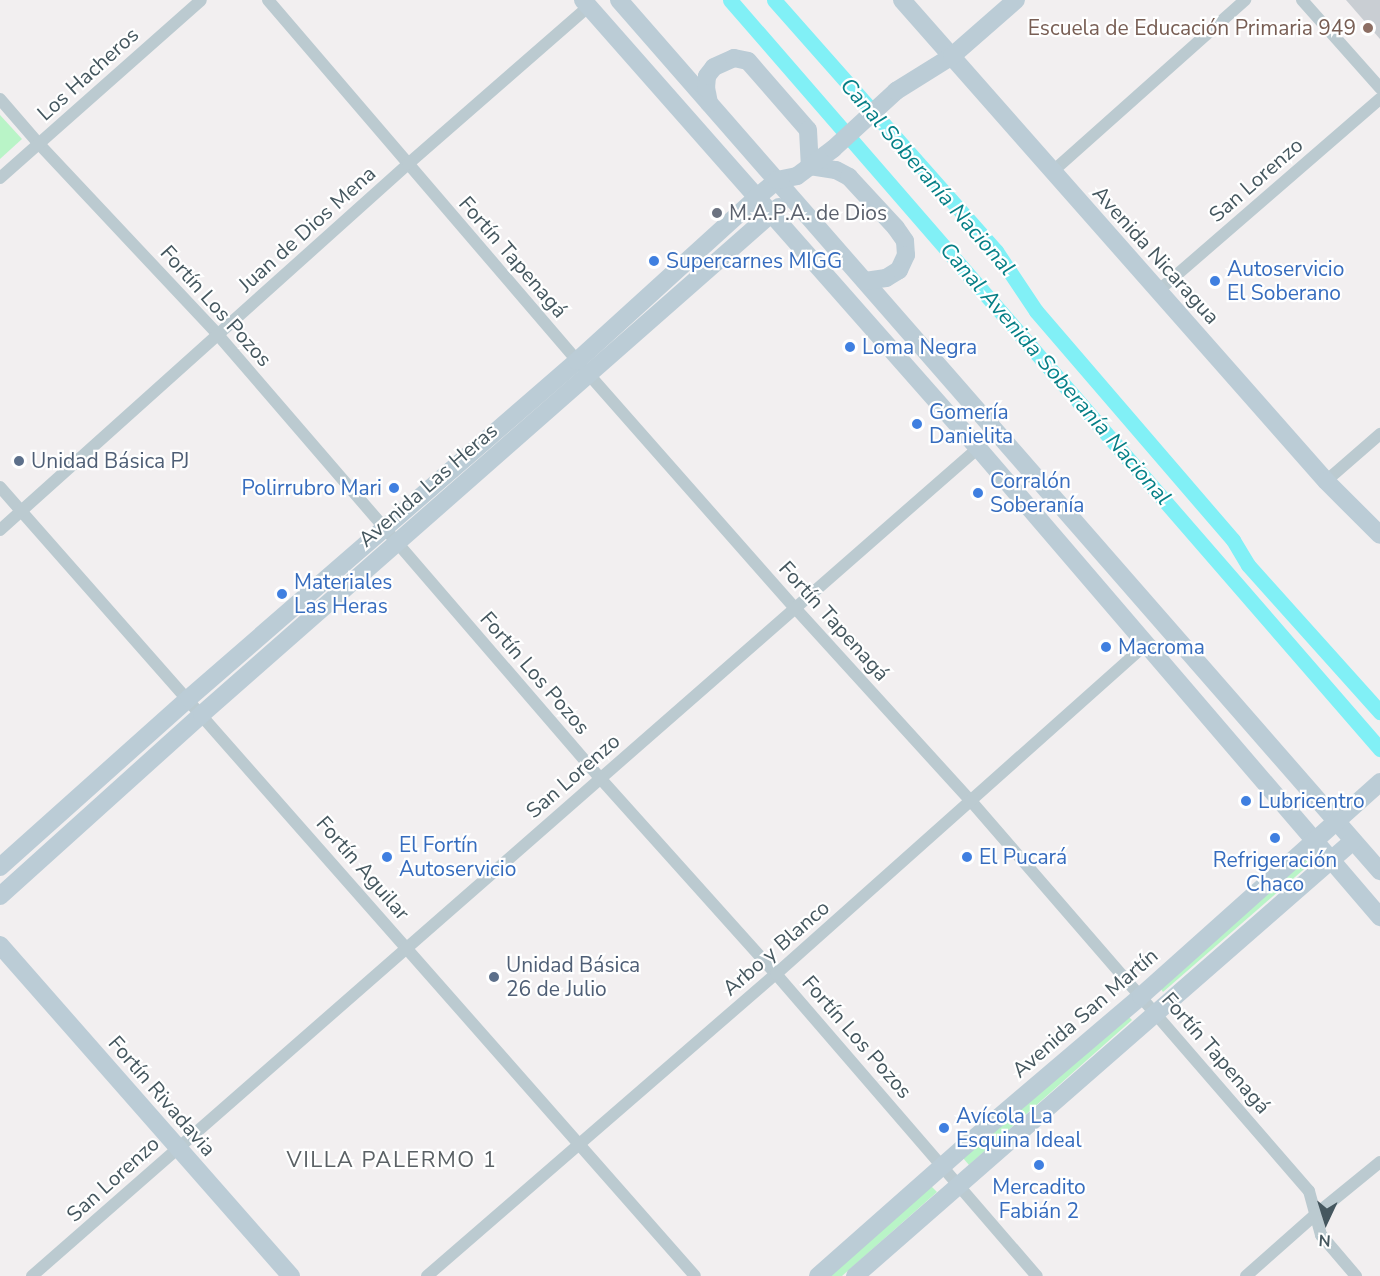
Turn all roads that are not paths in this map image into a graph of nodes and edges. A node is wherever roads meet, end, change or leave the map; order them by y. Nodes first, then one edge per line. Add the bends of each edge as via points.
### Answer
1 (201, 0) edge
2 (268, 0) edge
3 (620, 0) edge
4 (902, 0) edge
5 (1016, 0) edge
6 (1245, 0) edge
7 (1302, 0) edge
8 (586, 3) edge
9 (952, 56) junction
10 (1380, 88) edge
11 (0, 99) edge
12 (1380, 99) edge
13 (709, 103) junction
14 (39, 144) junction
15 (408, 164) junction
16 (804, 171) junction
17 (1052, 171) junction
18 (0, 178) edge
19 (777, 180) junction
20 (757, 197) junction
21 (792, 197) junction
22 (772, 214) junction
23 (865, 281) junction
24 (1158, 291) junction
25 (219, 336) junction
26 (583, 367) junction
27 (1380, 434) edge
28 (978, 448) junction
29 (996, 469) junction
30 (1326, 481) junction
31 (0, 487) edge
32 (22, 511) junction
33 (0, 530) edge
34 (391, 536) junction
35 (1380, 536) edge
36 (1112, 563) junction
37 (796, 609) junction
38 (1145, 645) junction
39 (189, 698) junction
40 (202, 714) junction
41 (600, 778) junction
42 (1380, 782) edge
43 (971, 801) junction
44 (1336, 822) junction
45 (1353, 841) junction
46 (1315, 842) junction
47 (1331, 860) junction
48 (0, 867) edge
49 (1380, 871) edge
50 (0, 896) edge
51 (1380, 917) edge
52 (0, 945) edge
53 (408, 949) junction
54 (776, 974) junction
55 (1141, 996) junction
56 (1154, 1012) junction
57 (580, 1145) junction
58 (177, 1148) junction
59 (1380, 1162) edge
60 (943, 1166) junction
61 (958, 1185) junction
62 (1315, 1215) junction
63 (32, 1276) edge
64 (291, 1276) edge
65 (427, 1276) edge
66 (695, 1276) edge
67 (818, 1276) edge
68 (855, 1276) edge
69 (1037, 1276) edge
70 (1246, 1276) edge
71 (1356, 1276) edge

1 - 14 street, Los Hacheros
2 - 15 street, Fortín Tapenagá
3 - 13 main road
4 - 9 main road, Avenida Nicaragua
5 - 9 main road, Avenida Las Heras
6 - 17 street
7 - 10 street
8 - 15 street, Juan de Dios Mena
8 - 20 main road
9 - 16 main road, Avenida Las Heras via 896,91 833,150
9 - 17 main road, Avenida Nicaragua
11 - 14 street, Fortín Los Pozos
12 - 24 street, San Lorenzo
13 - 16 main road via 707,76 714,67 734,58 748,62 808,130
13 - 19 main road
14 - 18 street, Los Hacheros
14 - 25 street, Fortín Los Pozos
15 - 25 street, Juan de Dios Mena
15 - 26 street, Fortín Tapenagá
16 - 19 main road, Avenida Las Heras
16 - 21 main road
16 - 23 main road via 836,170 849,177 905,241 906,255 899,270 886,278
17 - 24 main road, Avenida Nicaragua
19 - 20 main road, Avenida Las Heras
19 - 21 main road
20 - 22 main road
20 - 26 main road, Avenida Las Heras
21 - 22 main road, Avenida Las Heras
21 - 23 main road
22 - 26 main road, Avenida Las Heras
22 - 28 main road
23 - 36 main road
24 - 30 main road, Avenida Nicaragua
25 - 32 street, Juan de Dios Mena
25 - 34 street, Fortín Los Pozos
26 - 34 main road, Avenida Las Heras
26 - 37 street, Fortín Tapenagá
27 - 30 street
28 - 29 main road
28 - 37 street, San Lorenzo
29 - 36 main road
29 - 38 main road
30 - 35 main road, Avenida Nicaragua
31 - 32 street, Fortín Aguilar
32 - 33 street, Juan de Dios Mena
32 - 39 street, Fortín Aguilar
34 - 39 main road, Avenida Las Heras
34 - 40 main road, Avenida Las Heras
34 - 41 street, Fortín Los Pozos
36 - 44 main road
37 - 41 street, San Lorenzo
37 - 43 street, Fortín Tapenagá
38 - 43 street, Arbo y Blanco
38 - 46 main road
39 - 40 street, Fortín Aguilar
39 - 48 main road, Avenida Las Heras
40 - 50 main road, Avenida Las Heras
40 - 53 street, Fortín Aguilar
41 - 53 street, San Lorenzo
41 - 54 street, Fortín Los Pozos
42 - 44 main road, Avenida San Martín
43 - 54 street, Arbo y Blanco
43 - 55 street, Fortín Tapenagá
44 - 45 main road
44 - 46 main road, Avenida San Martín
45 - 47 main road
45 - 49 main road
46 - 47 main road
46 - 55 main road, Avenida San Martín
47 - 51 main road
47 - 56 main road
52 - 58 main road, Fortín Rivadavia
53 - 57 street, Fortín Aguilar
53 - 58 street, San Lorenzo
54 - 57 street, Arbo y Blanco
54 - 60 street, Fortín Los Pozos
55 - 56 street, Fortín Tapenagá
55 - 60 main road, Avenida San Martín
56 - 61 main road
56 - 62 street, Fortín Tapenagá via 1309,1191
57 - 65 street, Arbo y Blanco
57 - 66 street, Fortín Aguilar
58 - 63 street, San Lorenzo
58 - 64 main road, Fortín Rivadavia
59 - 62 street
60 - 61 street, Fortín Los Pozos
60 - 67 main road, Avenida San Martín
61 - 68 main road
61 - 69 street, Fortín Los Pozos
62 - 70 street
62 - 71 street, Fortín Tapenagá via 1321,1235

